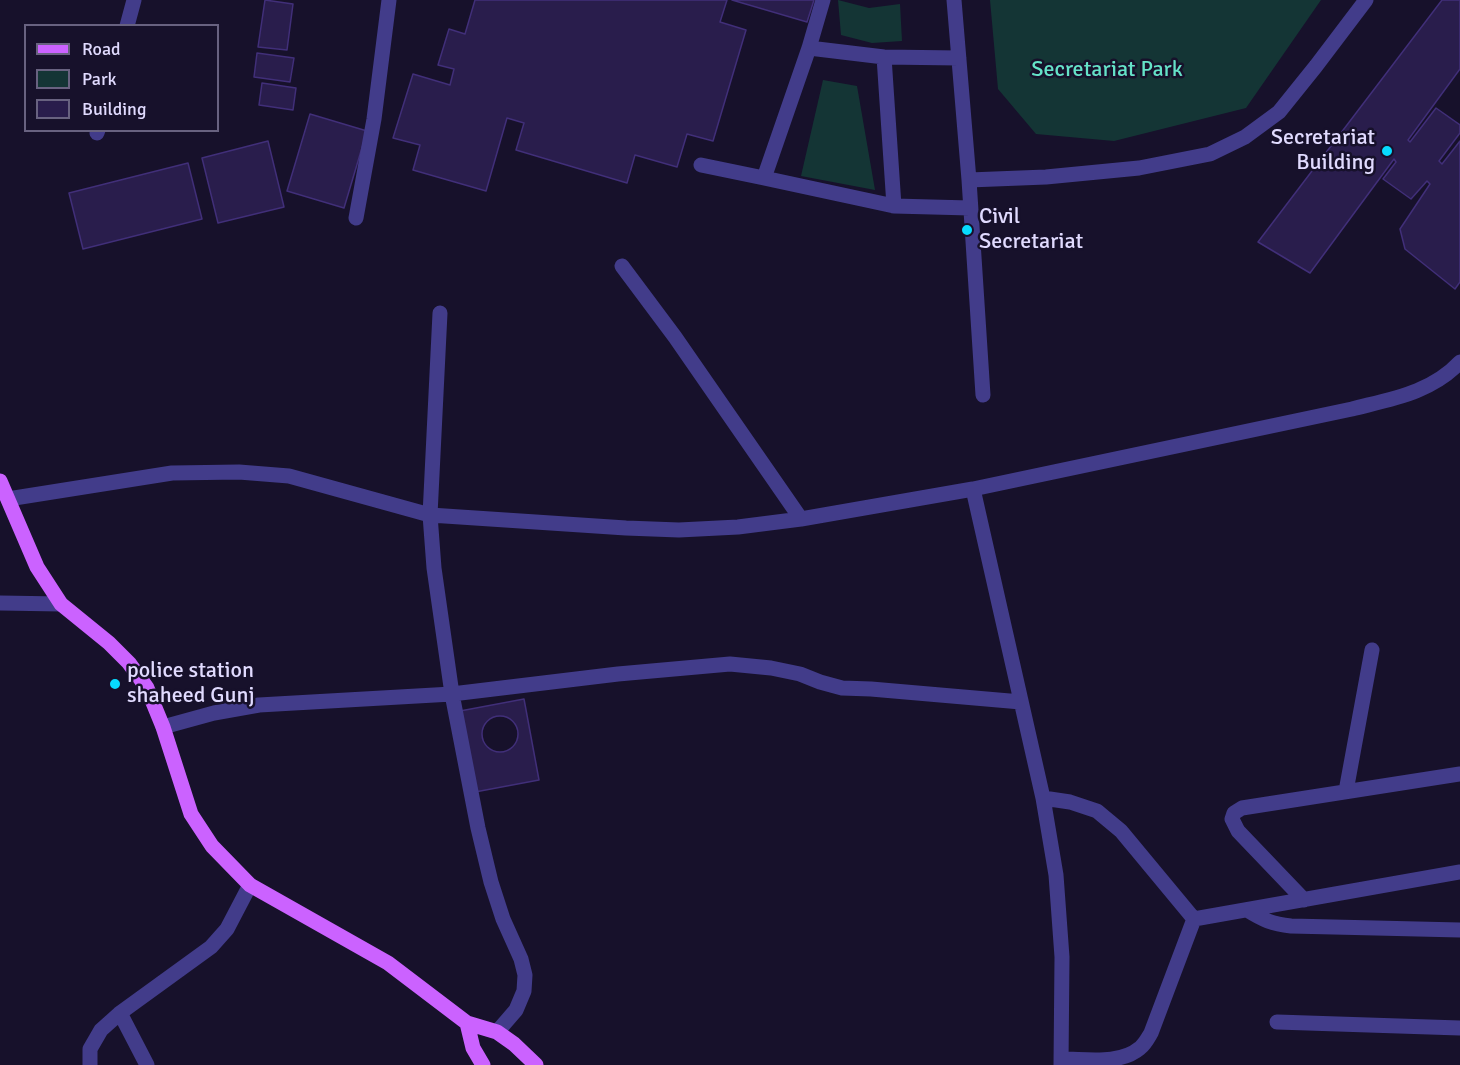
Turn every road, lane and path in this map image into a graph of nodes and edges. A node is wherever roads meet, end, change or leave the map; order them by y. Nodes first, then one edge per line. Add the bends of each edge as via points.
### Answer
1 (134, 0) edge
2 (389, 0) edge
3 (823, 0) edge
4 (954, 0) edge
5 (1366, 0) edge
6 (128, 24) edge
7 (809, 48) junction
8 (884, 57) junction
9 (959, 58) junction
10 (701, 165) dead end
11 (764, 178) junction
12 (969, 180) junction
13 (894, 206) junction
14 (970, 208) junction
15 (356, 218) dead end
16 (622, 266) dead end
17 (440, 313) dead end
18 (1460, 362) edge
19 (983, 395) dead end
20 (0, 481) edge
21 (973, 489) junction
22 (8, 499) junction
23 (430, 515) junction
24 (801, 519) junction
25 (0, 603) edge
26 (61, 604) junction
27 (1372, 650) dead end
28 (452, 694) junction
29 (1021, 702) junction
30 (162, 727) junction
31 (1460, 774) edge
32 (1346, 791) junction
33 (1043, 798) junction
34 (1460, 872) edge
35 (250, 885) junction
36 (1304, 900) junction
37 (1247, 910) junction
38 (1194, 919) junction
39 (1460, 930) edge
40 (120, 1013) junction
41 (1277, 1022) dead end
42 (467, 1023) junction
43 (1460, 1028) edge
44 (497, 1032) junction
45 (1061, 1062) edge
46 (90, 1065) edge
47 (147, 1065) edge
48 (483, 1065) edge
49 (536, 1065) edge

1 - 6 street
2 - 15 street
3 - 7 street
4 - 9 street
5 - 12 street via 1278,112 1245,137 1210,154 1139,168
7 - 8 street
7 - 11 street
8 - 9 street
8 - 13 street
9 - 12 street
10 - 11 street
11 - 13 street
12 - 14 street
13 - 14 street
14 - 19 street
16 - 24 street
17 - 23 street
18 - 21 street via 1435,382 1408,395
20 - 22 main road
21 - 24 street
21 - 29 street
22 - 23 street via 172,473 239,472 289,476
22 - 26 main road via 37,567
23 - 24 street via 679,530
23 - 28 street
25 - 26 street
26 - 30 main road via 129,663 147,688
27 - 32 street
28 - 29 street via 730,664 800,674 842,688
28 - 30 street via 260,705
28 - 44 street via 491,882 525,975 524,991 516,1010
29 - 33 street
30 - 35 main road via 191,814 212,846
31 - 32 street
32 - 36 street via 1242,807 1234,813 1232,819 1238,831
33 - 38 street via 1097,811 1121,831
33 - 45 street via 1056,875 1062,957
34 - 36 street
35 - 40 street via 227,929 211,947
35 - 42 main road via 388,963
36 - 37 street
37 - 38 street
37 - 39 street via 1262,920 1291,926
38 - 45 street via 1151,1033 1142,1047 1116,1060
40 - 46 street via 101,1030 90,1049
40 - 47 street
41 - 43 street
42 - 44 main road
42 - 48 main road via 473,1048
44 - 49 main road

